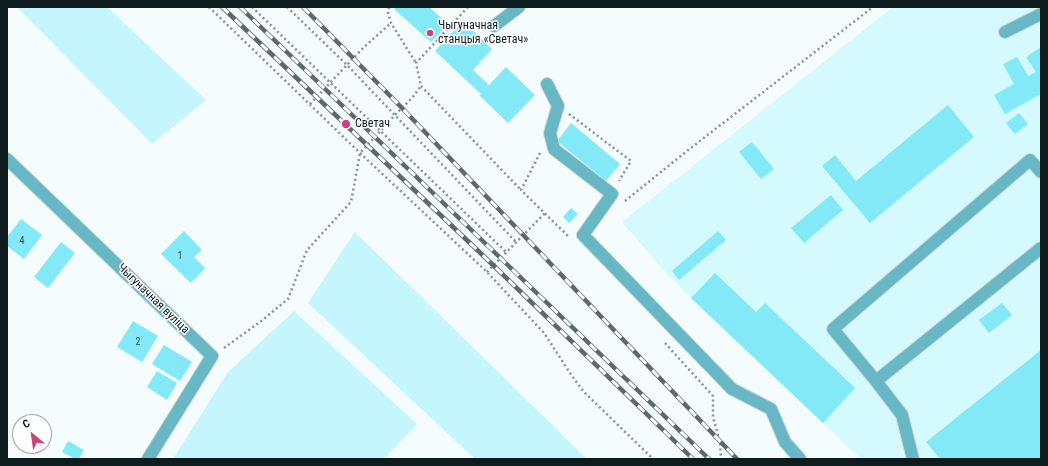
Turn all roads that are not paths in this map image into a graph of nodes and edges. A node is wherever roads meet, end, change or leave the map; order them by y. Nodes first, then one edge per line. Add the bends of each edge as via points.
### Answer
1 (519, 7) edge
2 (1041, 14) edge
3 (494, 26) dead end
4 (1005, 32) dead end
5 (547, 84) dead end
6 (7, 159) edge
7 (1041, 172) edge
8 (1041, 248) edge
9 (876, 381) junction
10 (148, 459) edge
11 (800, 459) edge
12 (913, 459) edge

1 - 3 street
2 - 4 street
5 - 11 street via 558,106 550,133 554,149 612,194 583,235 732,389 771,408 785,442
6 - 10 street, Чыгуначная вуліца via 212,356
7 - 9 street via 1030,160 833,329
8 - 9 street
9 - 12 street via 902,415

